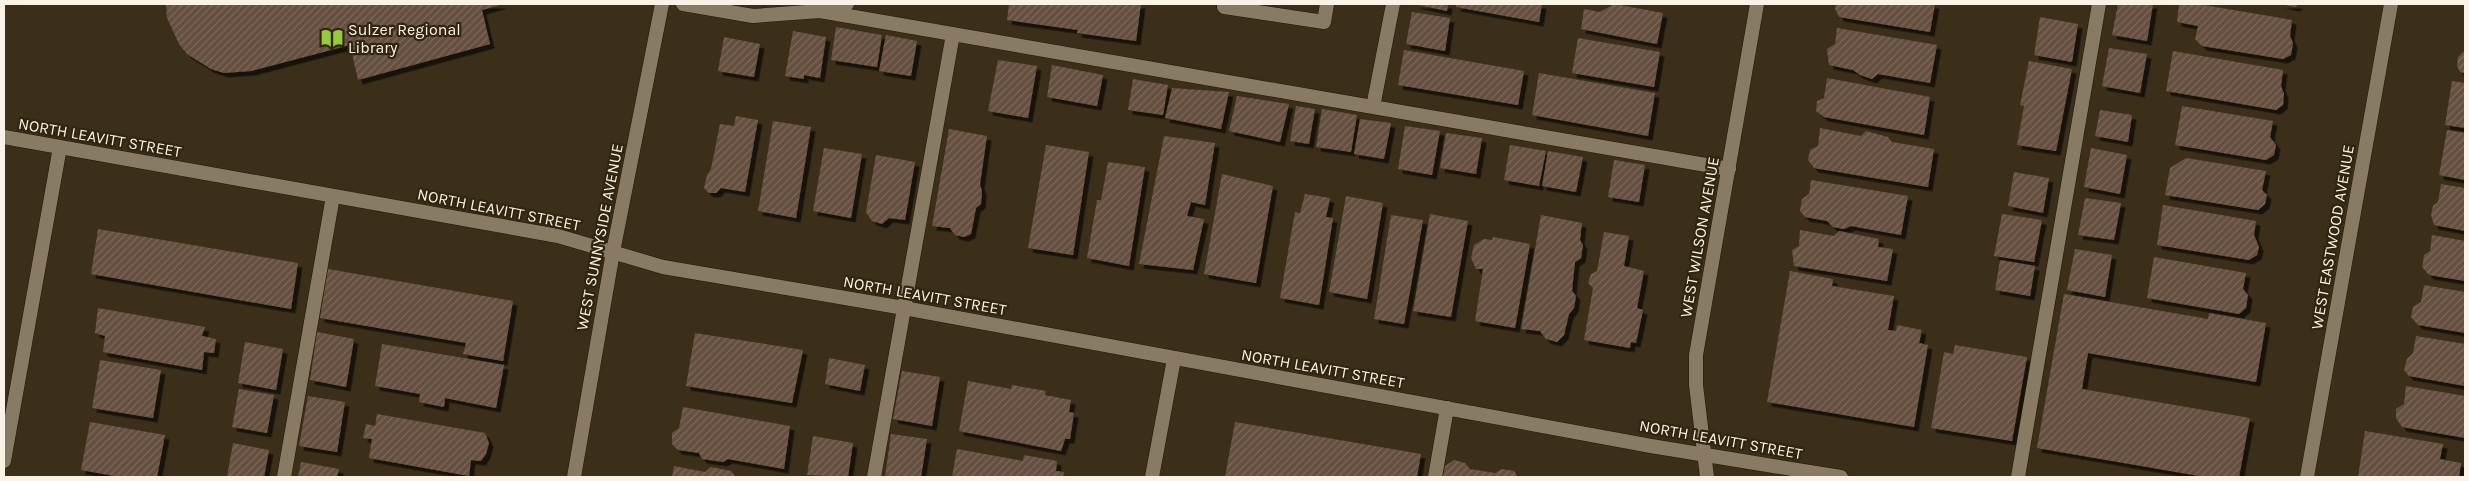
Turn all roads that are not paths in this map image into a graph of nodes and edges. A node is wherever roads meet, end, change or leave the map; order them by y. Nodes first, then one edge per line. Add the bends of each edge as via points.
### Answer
1 (662, 4) edge
2 (683, 4) edge
3 (847, 4) edge
4 (1224, 4) edge
5 (1327, 4) edge
6 (1393, 4) edge
7 (1757, 4) edge
8 (2099, 4) edge
9 (2391, 4) edge
10 (820, 11) junction
11 (953, 34) junction
12 (1373, 107) junction
13 (4, 137) edge
14 (60, 147) junction
15 (1729, 169) junction
16 (333, 196) junction
17 (613, 252) junction
18 (904, 308) junction
19 (1174, 359) junction
20 (1447, 408) junction
21 (1704, 454) junction
22 (4, 461) edge
23 (284, 477) edge
24 (574, 477) edge
25 (874, 477) edge
26 (1152, 477) edge
27 (1435, 477) edge
28 (1707, 477) edge
29 (1841, 477) edge
30 (2018, 477) edge
31 (2307, 477) edge

1 - 17 street, WEST SUNNYSIDE AVENUE
2 - 10 street via 753,16
3 - 10 street
4 - 5 street via 1224,7 1324,22
6 - 12 street
7 - 15 street, WEST WILSON AVENUE
8 - 30 street
9 - 31 street, WEST EASTWOOD AVENUE
10 - 11 street
11 - 12 street
11 - 18 street
12 - 15 street
13 - 14 street, NORTH LEAVITT STREET
14 - 16 street, NORTH LEAVITT STREET
14 - 22 street
15 - 21 street, WEST WILSON AVENUE via 1696,355
16 - 17 street, NORTH LEAVITT STREET via 558,236
16 - 23 street
17 - 18 street, NORTH LEAVITT STREET via 663,267
17 - 24 street, WEST SUNNYSIDE AVENUE
18 - 19 street, NORTH LEAVITT STREET
18 - 25 street
19 - 20 street, NORTH LEAVITT STREET
19 - 26 street
20 - 21 street, NORTH LEAVITT STREET
20 - 27 street
21 - 28 street, WEST WILSON AVENUE
21 - 29 street, NORTH LEAVITT STREET

